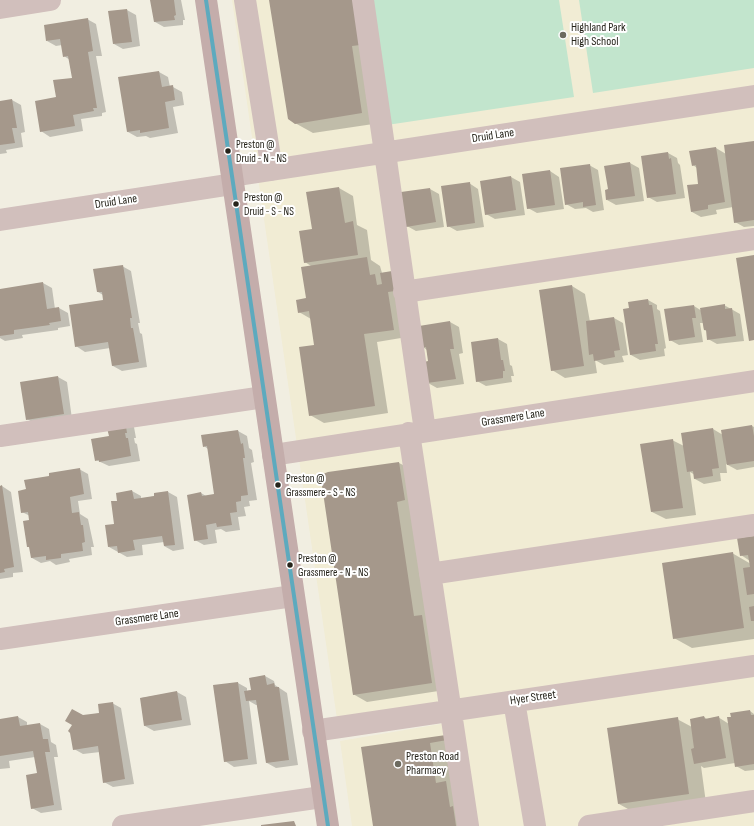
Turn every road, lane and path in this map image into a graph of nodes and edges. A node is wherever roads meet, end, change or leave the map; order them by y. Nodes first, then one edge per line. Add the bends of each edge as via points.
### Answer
1 (50, 0) edge
2 (206, 0) edge
3 (245, 0) edge
4 (363, 0) edge
5 (0, 8) edge
6 (754, 96) edge
7 (385, 152) junction
8 (272, 170) junction
9 (232, 180) junction
10 (0, 220) edge
11 (754, 239) edge
12 (404, 292) junction
13 (754, 381) edge
14 (264, 397) junction
15 (417, 432) junction
16 (0, 436) edge
17 (272, 455) junction
18 (754, 525) edge
19 (430, 574) junction
20 (293, 596) junction
21 (0, 639) edge
22 (754, 666) edge
23 (514, 701) junction
24 (451, 710) junction
25 (313, 731) junction
26 (322, 796) junction
27 (754, 801) edge
28 (123, 826) edge
29 (328, 826) edge
30 (468, 826) edge
31 (534, 826) edge
32 (590, 826) edge

1 - 5 street
2 - 9 main road
3 - 8 street
4 - 7 street
6 - 7 street, Druid Lane
7 - 8 street, Druid Lane
7 - 12 street
8 - 9 street, Druid Lane
9 - 10 street, Druid Lane
9 - 14 main road
11 - 12 street
12 - 15 street
13 - 15 street, Grassmere Lane
14 - 16 street
14 - 17 main road
15 - 17 street, Grassmere Lane
15 - 19 street
17 - 20 main road
18 - 19 street
19 - 24 street
20 - 21 street, Grassmere Lane
20 - 25 main road
22 - 23 street, Hyer Street
23 - 24 street, Hyer Street
23 - 31 street
24 - 25 street, Hyer Street
24 - 30 street
25 - 26 main road
26 - 28 street
26 - 29 main road
27 - 32 street

